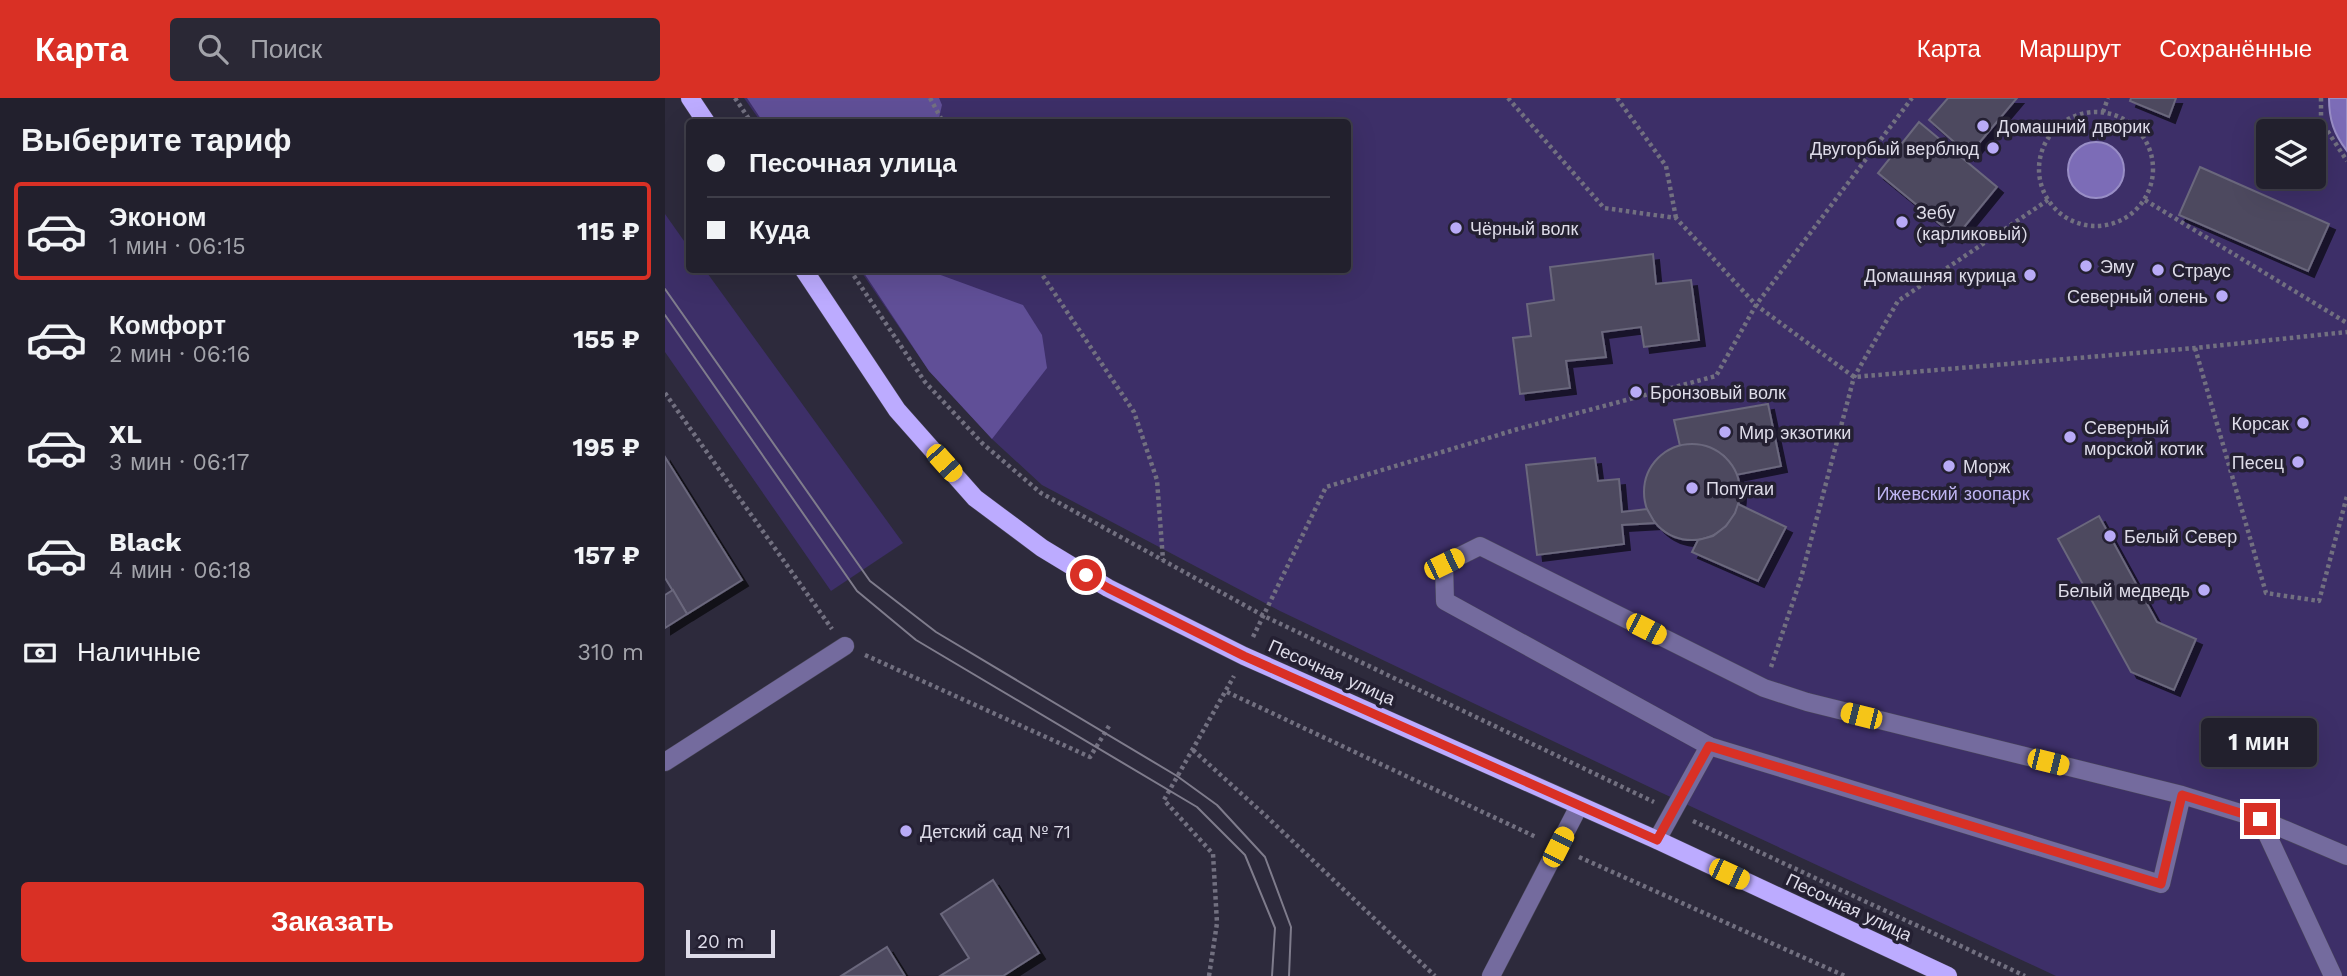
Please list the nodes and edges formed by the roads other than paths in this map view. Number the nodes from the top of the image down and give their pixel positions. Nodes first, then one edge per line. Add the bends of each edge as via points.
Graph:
1 (690, 98) edge
2 (704, 119) edge
3 (806, 273) edge
4 (845, 646) road end
5 (1709, 746) junction
6 (665, 762) edge
7 (2182, 795) junction
8 (1579, 806) junction
9 (2260, 819) junction
10 (1657, 840) junction
11 (2347, 856) edge
12 (1491, 976) edge
13 (1948, 976) edge
14 (2333, 976) edge

1 - 2 main road
3 - 8 main road, Песочная улица via 897,410 975,499 1042,548 1108,588 1244,656
4 - 6 street
5 - 7 street via 2161,884
5 - 7 street via 1445,601 1444,564 1480,546 1764,688
5 - 10 street
7 - 9 street
8 - 10 main road, Песочная улица
8 - 12 street
9 - 11 street
9 - 14 street
10 - 13 main road, Песочная улица

